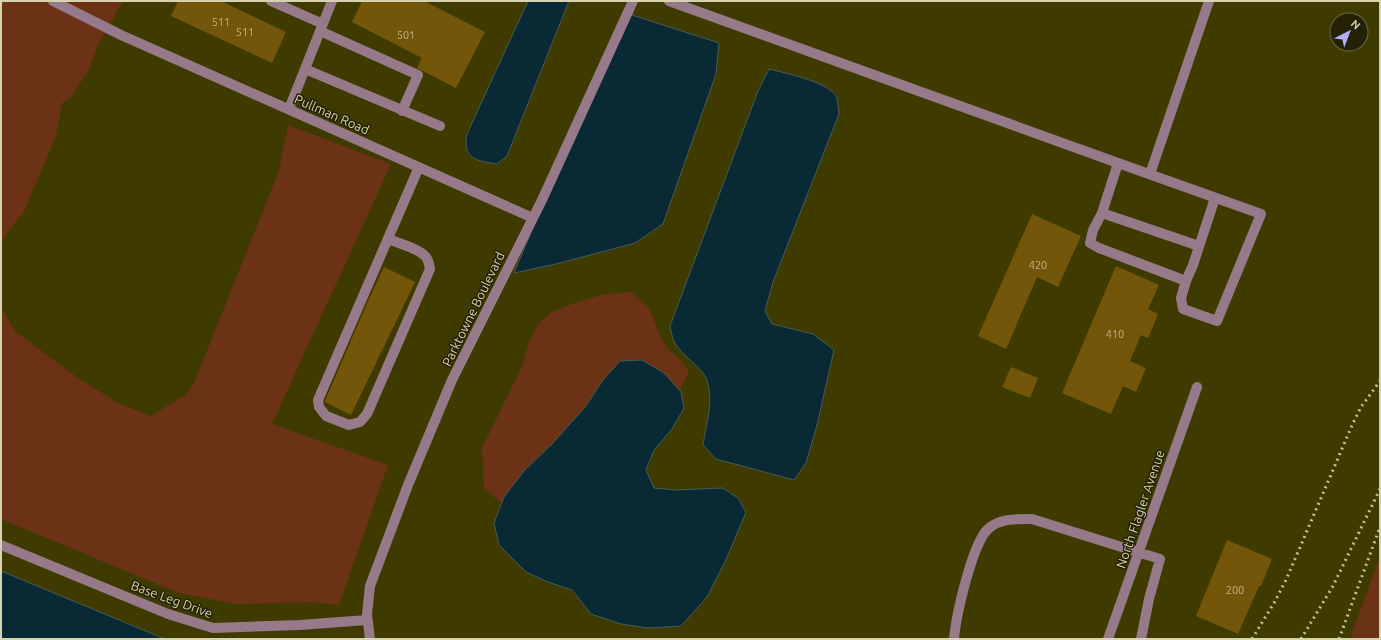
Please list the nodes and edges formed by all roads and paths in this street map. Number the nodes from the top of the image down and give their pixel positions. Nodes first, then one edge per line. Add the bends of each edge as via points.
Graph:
1 (52, 1) edge
2 (271, 1) edge
3 (332, 1) edge
4 (633, 1) edge
5 (669, 1) edge
6 (1209, 1) edge
7 (322, 28) junction
8 (305, 69) junction
9 (289, 109) junction
10 (402, 110) junction
11 (440, 126) dead end
12 (1118, 163) junction
13 (419, 167) junction
14 (1150, 174) junction
15 (1215, 198) junction
16 (1102, 213) junction
17 (533, 218) junction
18 (388, 239) junction
19 (1199, 246) junction
20 (1186, 281) junction
21 (1197, 387) dead end
22 (1, 544) edge
23 (1139, 552) junction
24 (368, 620) junction
25 (370, 639) edge
26 (954, 639) edge
27 (1108, 639) edge
28 (1141, 639) edge

1 - 9 street, Pullman Road via 121,35
2 - 7 street
3 - 7 street
4 - 17 street, Parktowne Boulevard
5 - 12 street
6 - 14 street
7 - 8 street
7 - 10 street via 418,75
8 - 9 street
8 - 10 street
9 - 13 street, Pullman Road
10 - 11 street
12 - 14 street
12 - 16 street
13 - 17 street, Pullman Road
13 - 18 street
14 - 15 street
15 - 19 street
15 - 20 street via 1261,214 1217,321 1183,309 1181,298
16 - 19 street
16 - 20 street via 1090,243
17 - 24 street, Parktowne Boulevard via 452,380 408,485 370,586
18 - 18 street via 318,400 319,407 326,416 349,425 360,422 367,414 430,269 425,255
19 - 20 street
21 - 23 street, North Flagler Avenue
22 - 24 street, Base Leg Drive via 168,614 214,628
23 - 26 street via 1032,519 1000,522 988,528 979,539 961,600
23 - 27 street, North Flagler Avenue
23 - 28 street via 1160,560
24 - 25 street, Parktowne Boulevard

